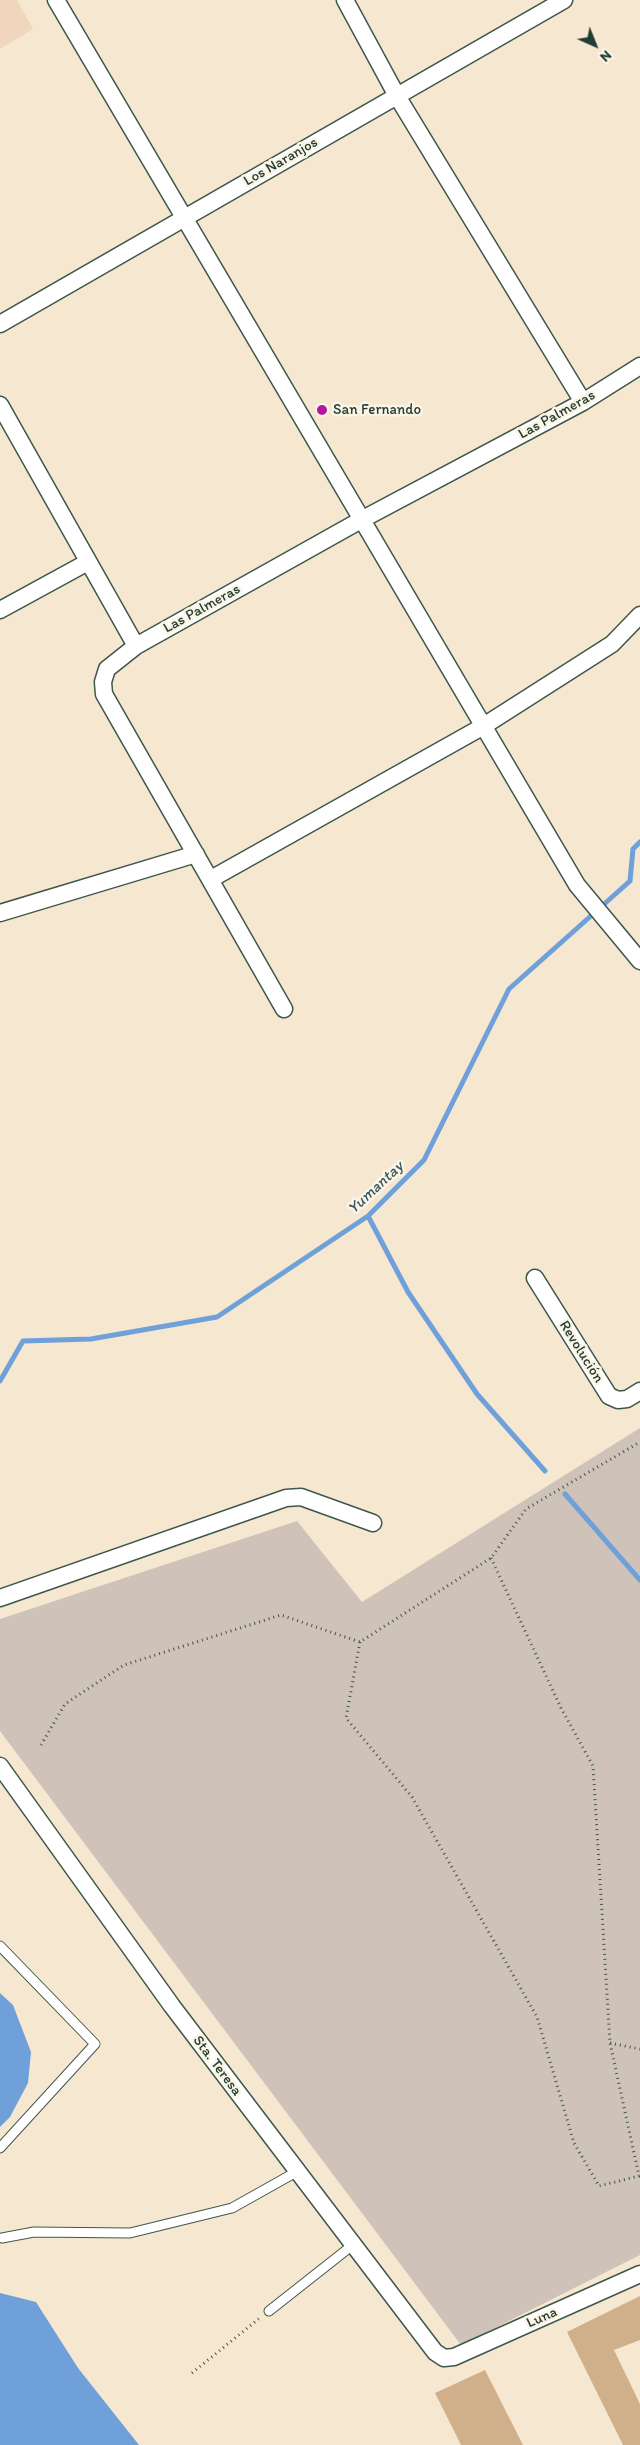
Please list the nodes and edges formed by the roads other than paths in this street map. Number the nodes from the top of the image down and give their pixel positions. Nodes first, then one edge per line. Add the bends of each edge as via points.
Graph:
1 (345, 0) edge
2 (564, 0) edge
3 (58, 1) edge
4 (397, 96) junction
5 (184, 217) junction
6 (0, 324) edge
7 (640, 366) edge
8 (583, 402) junction
9 (0, 405) edge
10 (361, 520) junction
11 (88, 562) junction
12 (0, 610) edge
13 (640, 615) edge
14 (136, 646) junction
15 (482, 727) junction
16 (196, 854) junction
17 (212, 879) junction
18 (0, 914) edge
19 (640, 961) edge
20 (284, 1009) dead end
21 (535, 1278) dead end
22 (640, 1391) edge
23 (373, 1523) dead end
24 (0, 1598) edge
25 (0, 1766) edge
26 (0, 1946) edge
27 (0, 2148) edge
28 (298, 2172) junction
29 (2, 2238) dead end
30 (354, 2244) junction
31 (640, 2274) edge
32 (269, 2311) road end
33 (444, 2358) joint

1 - 4 street
2 - 4 street, Los Naranjos
3 - 5 street
4 - 5 street, Los Naranjos
4 - 8 street
5 - 6 street, Los Naranjos
5 - 10 street
7 - 8 street, Las Palmeras
8 - 10 street, Las Palmeras
9 - 11 street
10 - 14 street, Las Palmeras
10 - 15 street
11 - 12 street
11 - 14 street
13 - 15 street via 612,644
14 - 16 street, Las Palmeras via 107,670 104,694
15 - 17 street
15 - 19 street via 576,885
16 - 17 street, Las Palmeras
16 - 18 street
17 - 20 street, Las Palmeras
21 - 22 street, Revolución via 608,1396 627,1399
23 - 24 street via 301,1497 286,1498
25 - 28 street, Sta. Teresa via 172,2006
26 - 27 lane via 95,2044
28 - 29 lane via 232,2208 130,2233 34,2232
28 - 30 street, Sta. Teresa
30 - 32 lane
30 - 33 street, Sta. Teresa via 435,2352
31 - 33 street, Luna via 454,2358

